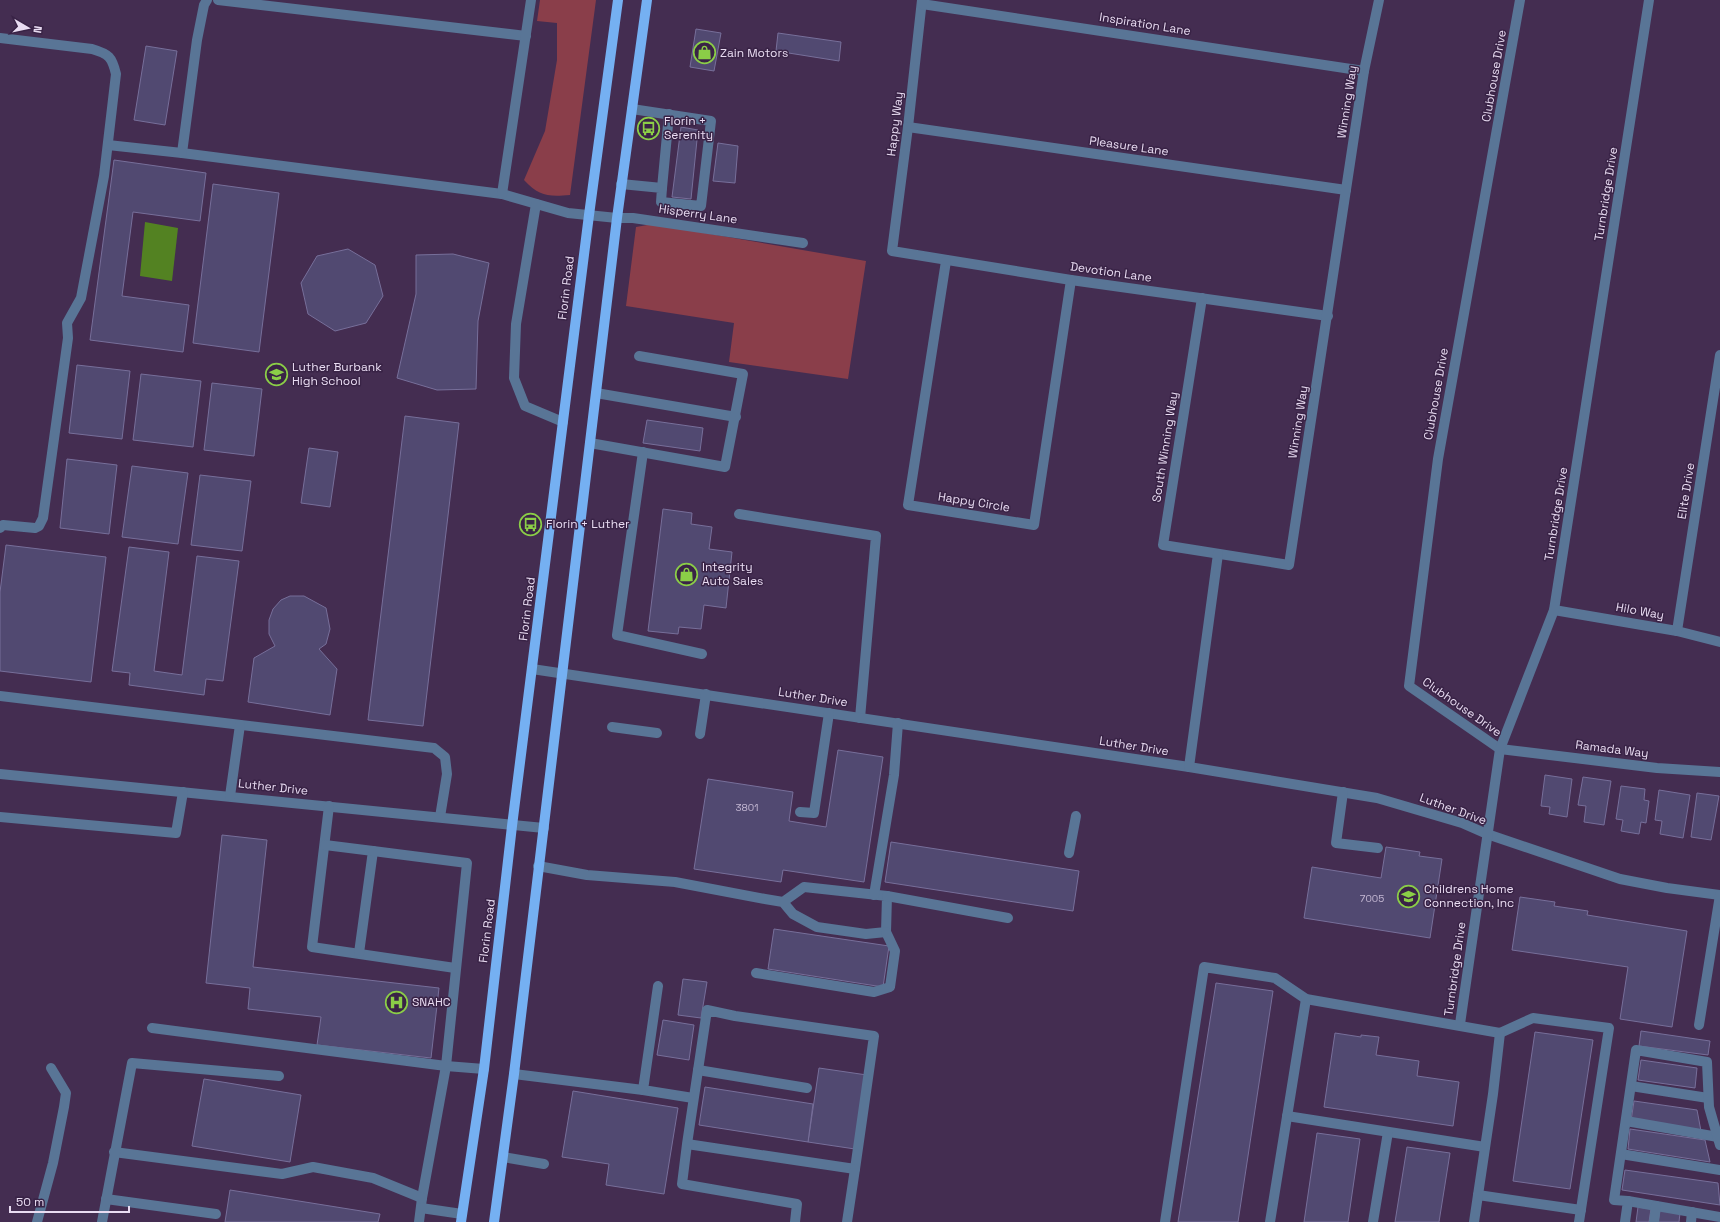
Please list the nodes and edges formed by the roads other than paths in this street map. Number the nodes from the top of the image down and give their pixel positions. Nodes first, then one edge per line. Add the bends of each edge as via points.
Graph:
1 (207, 0) edge
2 (218, 0) edge
3 (531, 0) edge
4 (618, 0) edge
5 (647, 0) edge
6 (1379, 0) edge
7 (1520, 0) edge
8 (1649, 0) edge
9 (922, 2) edge
10 (526, 36) junction
11 (0, 38) edge
12 (1364, 71) junction
13 (632, 109) junction
14 (669, 114) junction
15 (908, 127) junction
16 (108, 145) junction
17 (182, 153) junction
18 (621, 184) junction
19 (662, 188) junction
20 (1346, 190) junction
21 (502, 194) junction
22 (536, 204) junction
23 (588, 215) junction
24 (617, 218) junction
25 (804, 242) dead end
26 (892, 251) joint
27 (946, 261) junction
28 (1072, 280) junction
29 (1202, 298) junction
30 (1328, 316) junction
31 (1720, 355) edge
32 (639, 356) dead end
33 (596, 393) junction
34 (736, 417) junction
35 (563, 422) junction
36 (590, 443) junction
37 (643, 452) junction
38 (739, 514) dead end
39 (0, 528) edge
40 (1218, 554) junction
41 (1554, 610) junction
42 (1677, 631) junction
43 (1720, 642) edge
44 (702, 654) dead end
45 (532, 669) junction
46 (562, 673) junction
47 (706, 694) junction
48 (0, 696) edge
49 (829, 713) junction
50 (860, 718) junction
51 (898, 723) junction
52 (240, 725) junction
53 (612, 727) dead end
54 (657, 733) dead end
55 (700, 734) dead end
56 (1500, 749) junction
57 (1188, 767) junction
58 (1720, 772) edge
59 (0, 774) edge
60 (183, 792) junction
61 (1343, 792) junction
62 (230, 796) junction
63 (329, 806) junction
64 (800, 812) dead end
65 (1076, 816) dead end
66 (0, 817) edge
67 (440, 817) junction
68 (512, 826) junction
69 (544, 828) junction
70 (1487, 834) junction
71 (325, 846) junction
72 (1378, 848) dead end
73 (373, 851) junction
74 (1069, 853) dead end
75 (538, 866) junction
76 (874, 895) junction
77 (1720, 895) edge
78 (887, 896) junction
79 (783, 902) junction
80 (1008, 918) dead end
81 (886, 932) junction
82 (359, 953) junction
83 (455, 968) junction
84 (756, 973) dead end
85 (658, 986) dead end
86 (1306, 998) junction
87 (1460, 1024) junction
88 (1699, 1024) dead end
89 (152, 1028) dead end
90 (1500, 1033) junction
91 (446, 1066) junction
92 (51, 1068) dead end
93 (484, 1069) junction
94 (698, 1070) junction
95 (514, 1074) junction
96 (280, 1076) dead end
97 (1631, 1086) junction
98 (807, 1088) dead end
99 (643, 1090) junction
100 (693, 1098) junction
101 (1708, 1098) junction
102 (1287, 1116) junction
103 (1626, 1121) junction
104 (1388, 1132) junction
105 (1719, 1141) edge
106 (687, 1144) junction
107 (1486, 1147) junction
108 (114, 1152) junction
109 (1621, 1154) junction
110 (503, 1157) junction
111 (544, 1164) dead end
112 (855, 1170) junction
113 (1720, 1170) edge
114 (1478, 1195) junction
115 (106, 1199) junction
116 (1628, 1201) junction
117 (421, 1203) junction
118 (1656, 1206) junction
119 (1581, 1210) junction
120 (216, 1214) dead end
121 (1691, 1217) edge
122 (461, 1218) edge
123 (1717, 1218) edge
124 (37, 1222) edge
125 (102, 1222) edge
126 (419, 1222) edge
127 (494, 1222) edge
128 (795, 1222) edge
129 (847, 1222) edge
130 (1165, 1222) edge
131 (1270, 1222) edge
132 (1373, 1222) edge
133 (1474, 1222) edge
134 (1579, 1222) edge
135 (1625, 1222) edge
136 (1654, 1222) edge

1 - 17 street via 197,40
2 - 10 street
3 - 10 street
4 - 23 main road, Florin Road
5 - 13 main road
6 - 12 street, Winning Way
7 - 56 street, Clubhouse Drive via 1438,459 1409,686
8 - 41 street, Turnbridge Drive
9 - 12 street, Inspiration Lane
9 - 15 street, Happy Way
10 - 21 street
11 - 16 street via 106,53 113,62 116,74
12 - 20 street, Winning Way
13 - 14 street
13 - 18 main road
14 - 19 street
14 - 19 street via 711,121 701,206 661,202
15 - 20 street, Pleasure Lane
15 - 26 street, Happy Way
16 - 17 street, Hisperry Lane
16 - 39 street via 81,298 67,324 68,338 43,518 35,528 3,525
17 - 21 street, Hisperry Lane
18 - 19 street
18 - 24 main road
20 - 30 street, Winning Way
21 - 22 street, Hisperry Lane
22 - 23 street, Hisperry Lane via 568,213
22 - 35 street via 516,324 514,378 525,406
23 - 24 street, Hisperry Lane
23 - 35 main road, Florin Road
24 - 25 street, Hisperry Lane via 633,218
24 - 33 main road
26 - 27 street, Devotion Lane
27 - 28 street, Devotion Lane
27 - 28 street, Happy Circle via 908,504 1034,525
28 - 29 street, Devotion Lane
29 - 30 street, Devotion Lane
29 - 40 street, South Winning Way via 1163,544
30 - 40 street, Winning Way via 1289,565
31 - 42 street, Elite Drive
32 - 34 street via 743,374
33 - 34 street
33 - 36 main road
34 - 37 street via 725,468
35 - 45 main road, Florin Road
36 - 37 street
36 - 46 main road
37 - 44 street via 617,635
38 - 50 street via 876,536
40 - 57 street
41 - 42 street, Hilo Way
41 - 56 street, Turnbridge Drive
42 - 43 street, Hilo Way
45 - 46 street, Luther Drive
45 - 68 main road, Florin Road
46 - 47 street, Luther Drive
46 - 69 main road
47 - 49 street, Luther Drive
47 - 55 street
48 - 52 street
49 - 50 street, Luther Drive
49 - 64 street via 814,813
50 - 51 street, Luther Drive
51 - 57 street, Luther Drive
51 - 76 street via 894,774
52 - 62 street
52 - 67 street via 434,748 445,757 447,774
53 - 54 street
56 - 58 street, Ramada Way via 1657,768
56 - 70 street, Turnbridge Drive
57 - 61 street, Luther Drive
59 - 60 street, Luther Drive
60 - 62 street, Luther Drive
60 - 66 street via 176,833
61 - 70 street, Luther Drive via 1415,808
61 - 72 street via 1336,843
62 - 63 street, Luther Drive
63 - 67 street, Luther Drive
63 - 71 street
65 - 74 street
67 - 68 street, Luther Drive
68 - 69 street, Luther Drive
68 - 93 main road, Florin Road
69 - 75 main road
70 - 77 street, Luther Drive via 1620,879
70 - 87 street, Turnbridge Drive
71 - 73 street
71 - 82 street via 312,947
73 - 82 street
73 - 83 street via 467,863
75 - 79 street via 587,875 675,882
75 - 95 main road
76 - 78 street
76 - 79 street via 804,887
77 - 88 street
78 - 80 street
78 - 81 street
79 - 81 street via 793,914 817,928 866,934
81 - 84 street via 895,951 890,987 874,992
82 - 83 street
83 - 91 street
85 - 99 street
86 - 87 street
86 - 102 street
86 - 130 street via 1275,978 1204,967
87 - 90 street
89 - 91 street
90 - 107 street
90 - 119 street via 1533,1018 1609,1028
91 - 93 street
91 - 117 street
92 - 124 street via 66,1093 53,1163
93 - 122 main road, Florin Road
94 - 98 street
94 - 100 street
94 - 112 street via 707,1010 874,1036
95 - 99 street
95 - 110 main road
96 - 108 street via 132,1063
97 - 101 street
97 - 101 street via 1636,1050 1707,1062
97 - 103 street
99 - 100 street
100 - 106 street
101 - 105 street
102 - 104 street
102 - 131 street
103 - 105 street
103 - 109 street
104 - 107 street
104 - 132 street
106 - 112 street
106 - 128 street via 682,1184 797,1204
107 - 114 street
108 - 115 street
108 - 117 street via 282,1174 313,1167 373,1178
109 - 113 street
109 - 116 street via 1614,1200
110 - 111 street
110 - 127 main road
112 - 129 street
114 - 119 street
114 - 133 street
115 - 120 street
115 - 125 street
116 - 118 street
116 - 135 street
117 - 122 street
117 - 126 street
118 - 121 street
118 - 136 street
119 - 134 street
121 - 123 street

